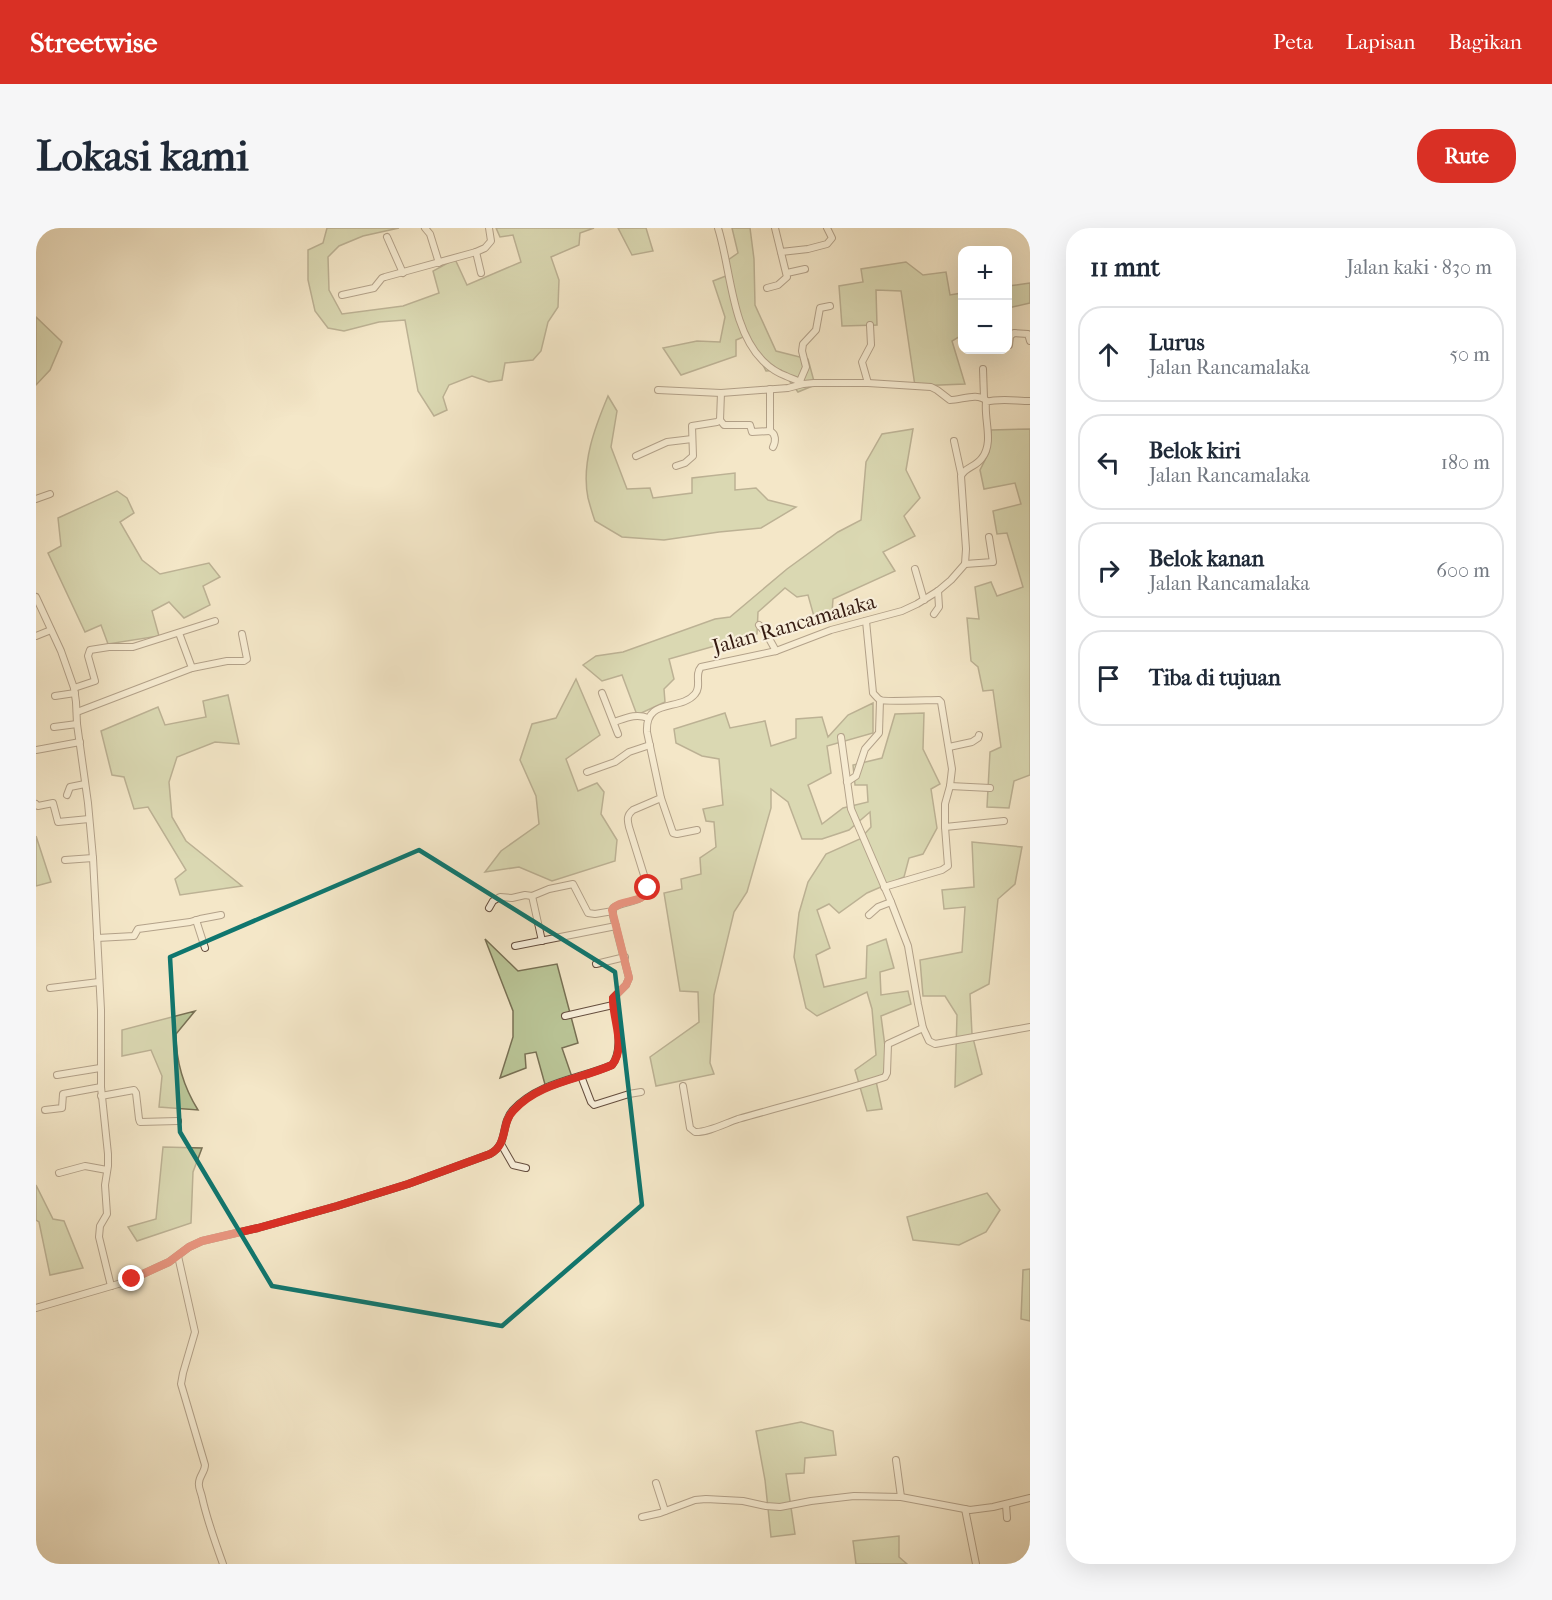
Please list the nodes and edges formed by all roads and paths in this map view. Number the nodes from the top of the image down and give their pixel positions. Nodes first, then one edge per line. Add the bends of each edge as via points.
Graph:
1 (425, 228) edge
2 (489, 228) edge
3 (718, 228) edge
4 (775, 228) edge
5 (827, 228) edge
6 (387, 237) dead end
7 (476, 252) junction
8 (781, 252) junction
9 (439, 262) junction
10 (805, 269) dead end
11 (404, 273) junction
12 (481, 273) dead end
13 (787, 273) junction
14 (767, 288) dead end
15 (342, 295) dead end
16 (830, 306) dead end
17 (870, 325) dead end
18 (1012, 334) edge
19 (1030, 341) edge
20 (983, 369) dead end
21 (802, 383) junction
22 (868, 383) junction
23 (770, 389) junction
24 (658, 390) dead end
25 (721, 393) junction
26 (986, 400) junction
27 (1030, 401) edge
28 (720, 420) junction
29 (770, 431) junction
30 (692, 439) junction
31 (954, 441) dead end
32 (773, 447) dead end
33 (636, 456) dead end
34 (676, 466) dead end
35 (961, 473) junction
36 (50, 494) dead end
37 (36, 499) edge
38 (989, 537) dead end
39 (965, 564) junction
40 (915, 568) dead end
41 (938, 591) junction
42 (36, 597) edge
43 (924, 600) junction
44 (934, 614) dead end
45 (215, 621) dead end
46 (866, 621) junction
47 (759, 625) dead end
48 (51, 630) junction
49 (178, 633) junction
50 (242, 634) dead end
51 (36, 636) edge
52 (776, 651) junction
53 (192, 668) junction
54 (74, 690) junction
55 (602, 693) dead end
56 (55, 696) dead end
57 (880, 700) junction
58 (77, 712) junction
59 (648, 718) junction
60 (614, 722) junction
61 (77, 724) junction
62 (54, 727) dead end
63 (618, 734) dead end
64 (979, 735) dead end
65 (841, 737) dead end
66 (80, 742) junction
67 (650, 745) junction
68 (948, 747) junction
69 (36, 750) edge
70 (587, 772) dead end
71 (847, 782) junction
72 (85, 784) junction
73 (950, 786) junction
74 (990, 788) dead end
75 (67, 795) dead end
76 (661, 798) junction
77 (36, 804) edge
78 (89, 819) junction
79 (1004, 821) dead end
80 (945, 827) junction
81 (697, 830) dead end
82 (93, 858) junction
83 (65, 860) dead end
84 (884, 887) junction
85 (532, 896) junction
86 (891, 902) junction
87 (489, 908) dead end
88 (613, 911) junction
89 (221, 915) dead end
90 (869, 915) dead end
91 (196, 920) junction
92 (616, 926) junction
93 (97, 938) junction
94 (542, 941) junction
95 (515, 946) dead end
96 (205, 948) dead end
97 (624, 957) junction
98 (597, 964) dead end
99 (99, 982) junction
100 (50, 988) dead end
101 (613, 1005) junction
102 (565, 1016) dead end
103 (1030, 1027) edge
104 (923, 1028) junction
105 (100, 1068) junction
106 (57, 1075) dead end
107 (581, 1076) junction
108 (682, 1086) dead end
109 (100, 1087) junction
110 (641, 1092) dead end
111 (101, 1096) junction
112 (45, 1110) dead end
113 (178, 1121) dead end
114 (501, 1144) junction
115 (526, 1168) dead end
116 (108, 1170) junction
117 (59, 1173) dead end
118 (178, 1256) junction
119 (111, 1286) junction
120 (36, 1308) edge
121 (896, 1460) dead end
122 (656, 1483) dead end
123 (901, 1497) junction
124 (1030, 1498) edge
125 (1006, 1505) junction
126 (965, 1509) junction
127 (665, 1511) junction
128 (642, 1518) dead end
129 (1007, 1518) dead end
130 (223, 1564) edge
131 (976, 1564) edge

1 - 9 street
2 - 7 street via 491,241
3 - 21 street via 736,309 747,337 762,360
4 - 8 street
5 - 8 street via 832,238 827,244
6 - 11 street
7 - 9 street
7 - 12 street
8 - 13 street
9 - 11 street
10 - 13 street
11 - 15 street via 382,278 374,288
13 - 14 street via 782,283
16 - 21 street via 820,308 816,330 803,344 806,367
17 - 22 street via 871,345 862,362
18 - 19 street via 1028,334
20 - 26 street
21 - 22 street
21 - 23 street
22 - 26 street via 931,387 950,400
23 - 25 street
23 - 29 street
24 - 25 street
25 - 28 street
26 - 27 street
26 - 35 street via 985,452 979,462
28 - 29 street via 724,425 750,425 752,432
28 - 30 street via 692,426
29 - 32 street via 775,439
30 - 33 street via 667,442
30 - 34 street via 692,458
31 - 35 street
35 - 39 street
36 - 37 street
38 - 39 street via 993,562
39 - 41 street, Jalan Rancamalaka
40 - 43 street
41 - 43 street, Jalan Rancamalaka
41 - 44 street via 939,607
42 - 48 street
43 - 46 street, Jalan Rancamalaka
45 - 49 street
46 - 52 street, Jalan Rancamalaka
46 - 57 street via 873,693
47 - 52 street
48 - 51 street
48 - 54 street
49 - 53 street
49 - 54 street via 133,647 90,650 95,681
50 - 53 street via 246,660
52 - 59 street, Jalan Rancamalaka via 701,667 694,694 658,709
53 - 58 street
54 - 56 street
54 - 58 street
55 - 60 street
57 - 68 street via 939,700 943,704
57 - 71 street via 879,733 865,748 856,776
58 - 61 street
59 - 60 street via 642,715
59 - 67 street
60 - 63 street
61 - 62 street
61 - 66 street
64 - 68 street via 975,741
65 - 71 street
66 - 69 street
66 - 72 street
67 - 70 street
67 - 76 street
68 - 73 street
71 - 84 street via 851,808
72 - 75 street via 70,787
72 - 78 street
73 - 74 street
73 - 80 street
76 - 81 street via 673,833
76 - 88 street via 633,810 627,817 647,892 641,898 615,906
77 - 78 street via 52,803 58,822
78 - 82 street
79 - 80 street
80 - 84 street via 948,866
82 - 83 street
82 - 93 street
84 - 86 street
85 - 87 street via 500,897
85 - 88 street via 573,884 588,913
85 - 94 street
86 - 90 street
86 - 104 street via 908,946
88 - 92 street
89 - 91 street
91 - 93 street via 138,929 134,936
91 - 96 street
92 - 94 street
92 - 97 street
93 - 99 street
94 - 95 street
97 - 98 street
97 - 101 street via 629,981 613,998
99 - 100 street
99 - 105 street
101 - 102 street
101 - 107 street via 618,1035 616,1060
103 - 104 street via 935,1044
104 - 108 street via 888,1044 885,1077 702,1132 690,1128
105 - 106 street
105 - 109 street
107 - 110 street via 594,1105
107 - 114 street via 540,1090 520,1103 509,1116
109 - 111 street
109 - 112 street via 63,1094 63,1108
111 - 113 street via 134,1090 140,1122
111 - 116 street
114 - 115 street via 513,1165
114 - 118 street via 490,1154 408,1184 202,1241
116 - 117 street via 85,1166
116 - 119 street via 107,1214 99,1237
118 - 119 street
118 - 130 street via 195,1332 182,1384 205,1465 199,1485
119 - 120 street
121 - 123 street
122 - 127 street
123 - 126 street
123 - 127 street via 854,1496 780,1507 706,1499
124 - 125 street
125 - 126 street
125 - 129 street
126 - 131 street
127 - 128 street

